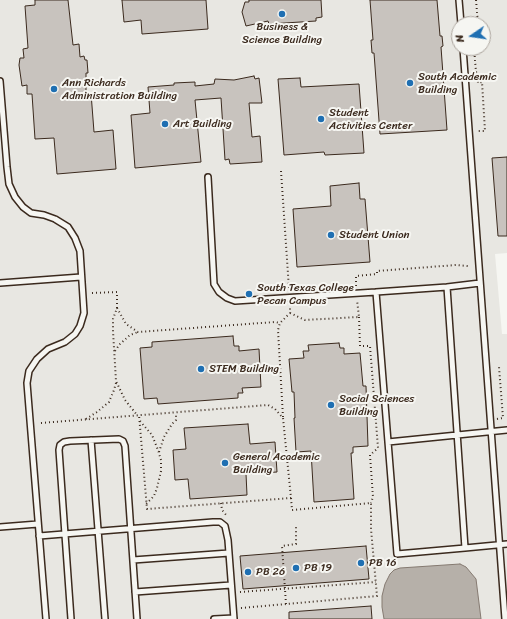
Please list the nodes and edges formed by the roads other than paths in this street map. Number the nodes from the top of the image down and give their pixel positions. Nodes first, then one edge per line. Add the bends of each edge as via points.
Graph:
1 (459, 0) edge
2 (460, 16) edge
3 (464, 56) edge
4 (0, 81) edge
5 (208, 177) dead end
6 (81, 276) junction
7 (0, 283) edge
8 (480, 283) junction
9 (447, 287) junction
10 (376, 292) junction
11 (507, 430) edge
12 (491, 432) junction
13 (457, 435) junction
14 (91, 440) junction
15 (388, 442) junction
16 (38, 524) junction
17 (0, 527) edge
18 (130, 529) junction
19 (98, 532) junction
20 (64, 534) junction
21 (39, 536) junction
22 (507, 544) edge
23 (500, 545) junction
24 (465, 548) junction
25 (229, 553) junction
26 (133, 560) junction
27 (231, 585) junction
28 (135, 592) junction
29 (234, 618) edge
30 (46, 619) edge
31 (71, 619) edge
32 (105, 619) edge
33 (137, 619) edge
34 (214, 619) edge
35 (505, 619) edge

1 - 2 lane
3 - 8 lane
4 - 6 lane via 9,184 15,197 31,213 55,219 68,227 80,251
5 - 10 lane via 214,284 227,298 235,301
6 - 7 lane
6 - 16 lane via 84,313 80,326 65,342 42,354 29,371 27,383
8 - 9 lane
8 - 12 lane
9 - 10 lane
9 - 13 lane
10 - 15 lane
11 - 12 lane
12 - 13 lane
12 - 23 lane
13 - 15 lane
13 - 24 lane
14 - 18 lane via 123,440
14 - 19 lane
14 - 20 lane via 64,442 60,445
15 - 24 lane via 397,554
16 - 17 lane
16 - 21 lane
18 - 19 lane
18 - 25 lane via 220,522 225,526
18 - 26 lane
19 - 20 lane
19 - 32 lane
20 - 21 lane
20 - 31 lane
21 - 30 lane
22 - 23 lane
23 - 24 lane
23 - 35 lane
25 - 26 lane
25 - 27 lane
26 - 28 lane
27 - 28 lane
27 - 29 lane
28 - 33 lane
29 - 34 lane

